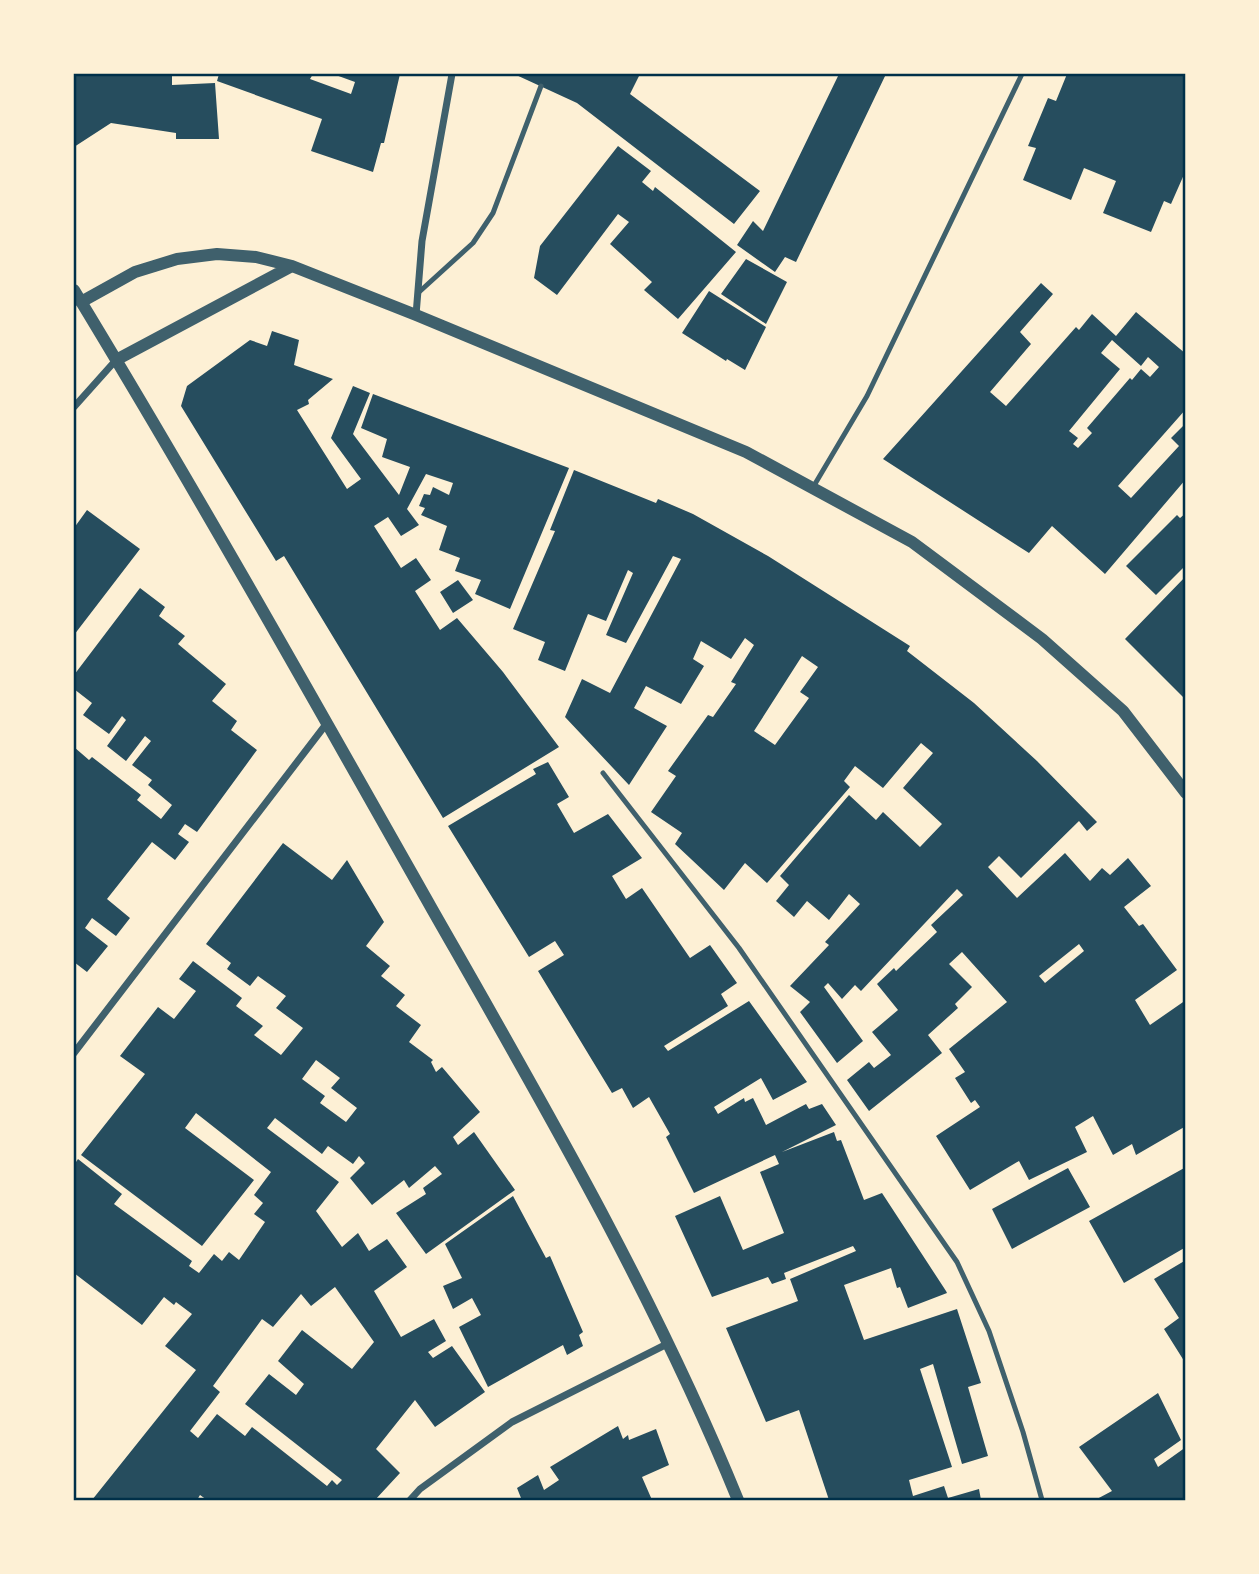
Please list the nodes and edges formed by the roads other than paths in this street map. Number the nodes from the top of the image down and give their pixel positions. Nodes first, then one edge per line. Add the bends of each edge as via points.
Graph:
1 (452, 74) edge
2 (1022, 74) edge
3 (541, 86) dead end
4 (292, 266) junction
5 (418, 293) junction
6 (77, 296) edge
7 (416, 315) junction
8 (116, 360) junction
9 (74, 407) edge
10 (812, 489) junction
11 (327, 723) junction
12 (603, 773) dead end
13 (1185, 793) edge
14 (74, 1053) edge
15 (669, 1343) junction
16 (410, 1500) edge
17 (738, 1500) edge
18 (1042, 1500) edge

1 - 5 street via 422,241
2 - 10 lane via 867,396
3 - 5 lane via 493,213 473,243
4 - 6 street via 217,254 135,272
4 - 7 street
4 - 8 street
5 - 7 street
6 - 8 street
7 - 10 street via 747,452
8 - 9 street
8 - 11 street
10 - 13 street via 912,542 1042,639 1123,711
11 - 14 street
11 - 15 street via 551,1119
12 - 18 lane via 739,948 957,1262 989,1331
15 - 16 street via 512,1422
15 - 17 street

